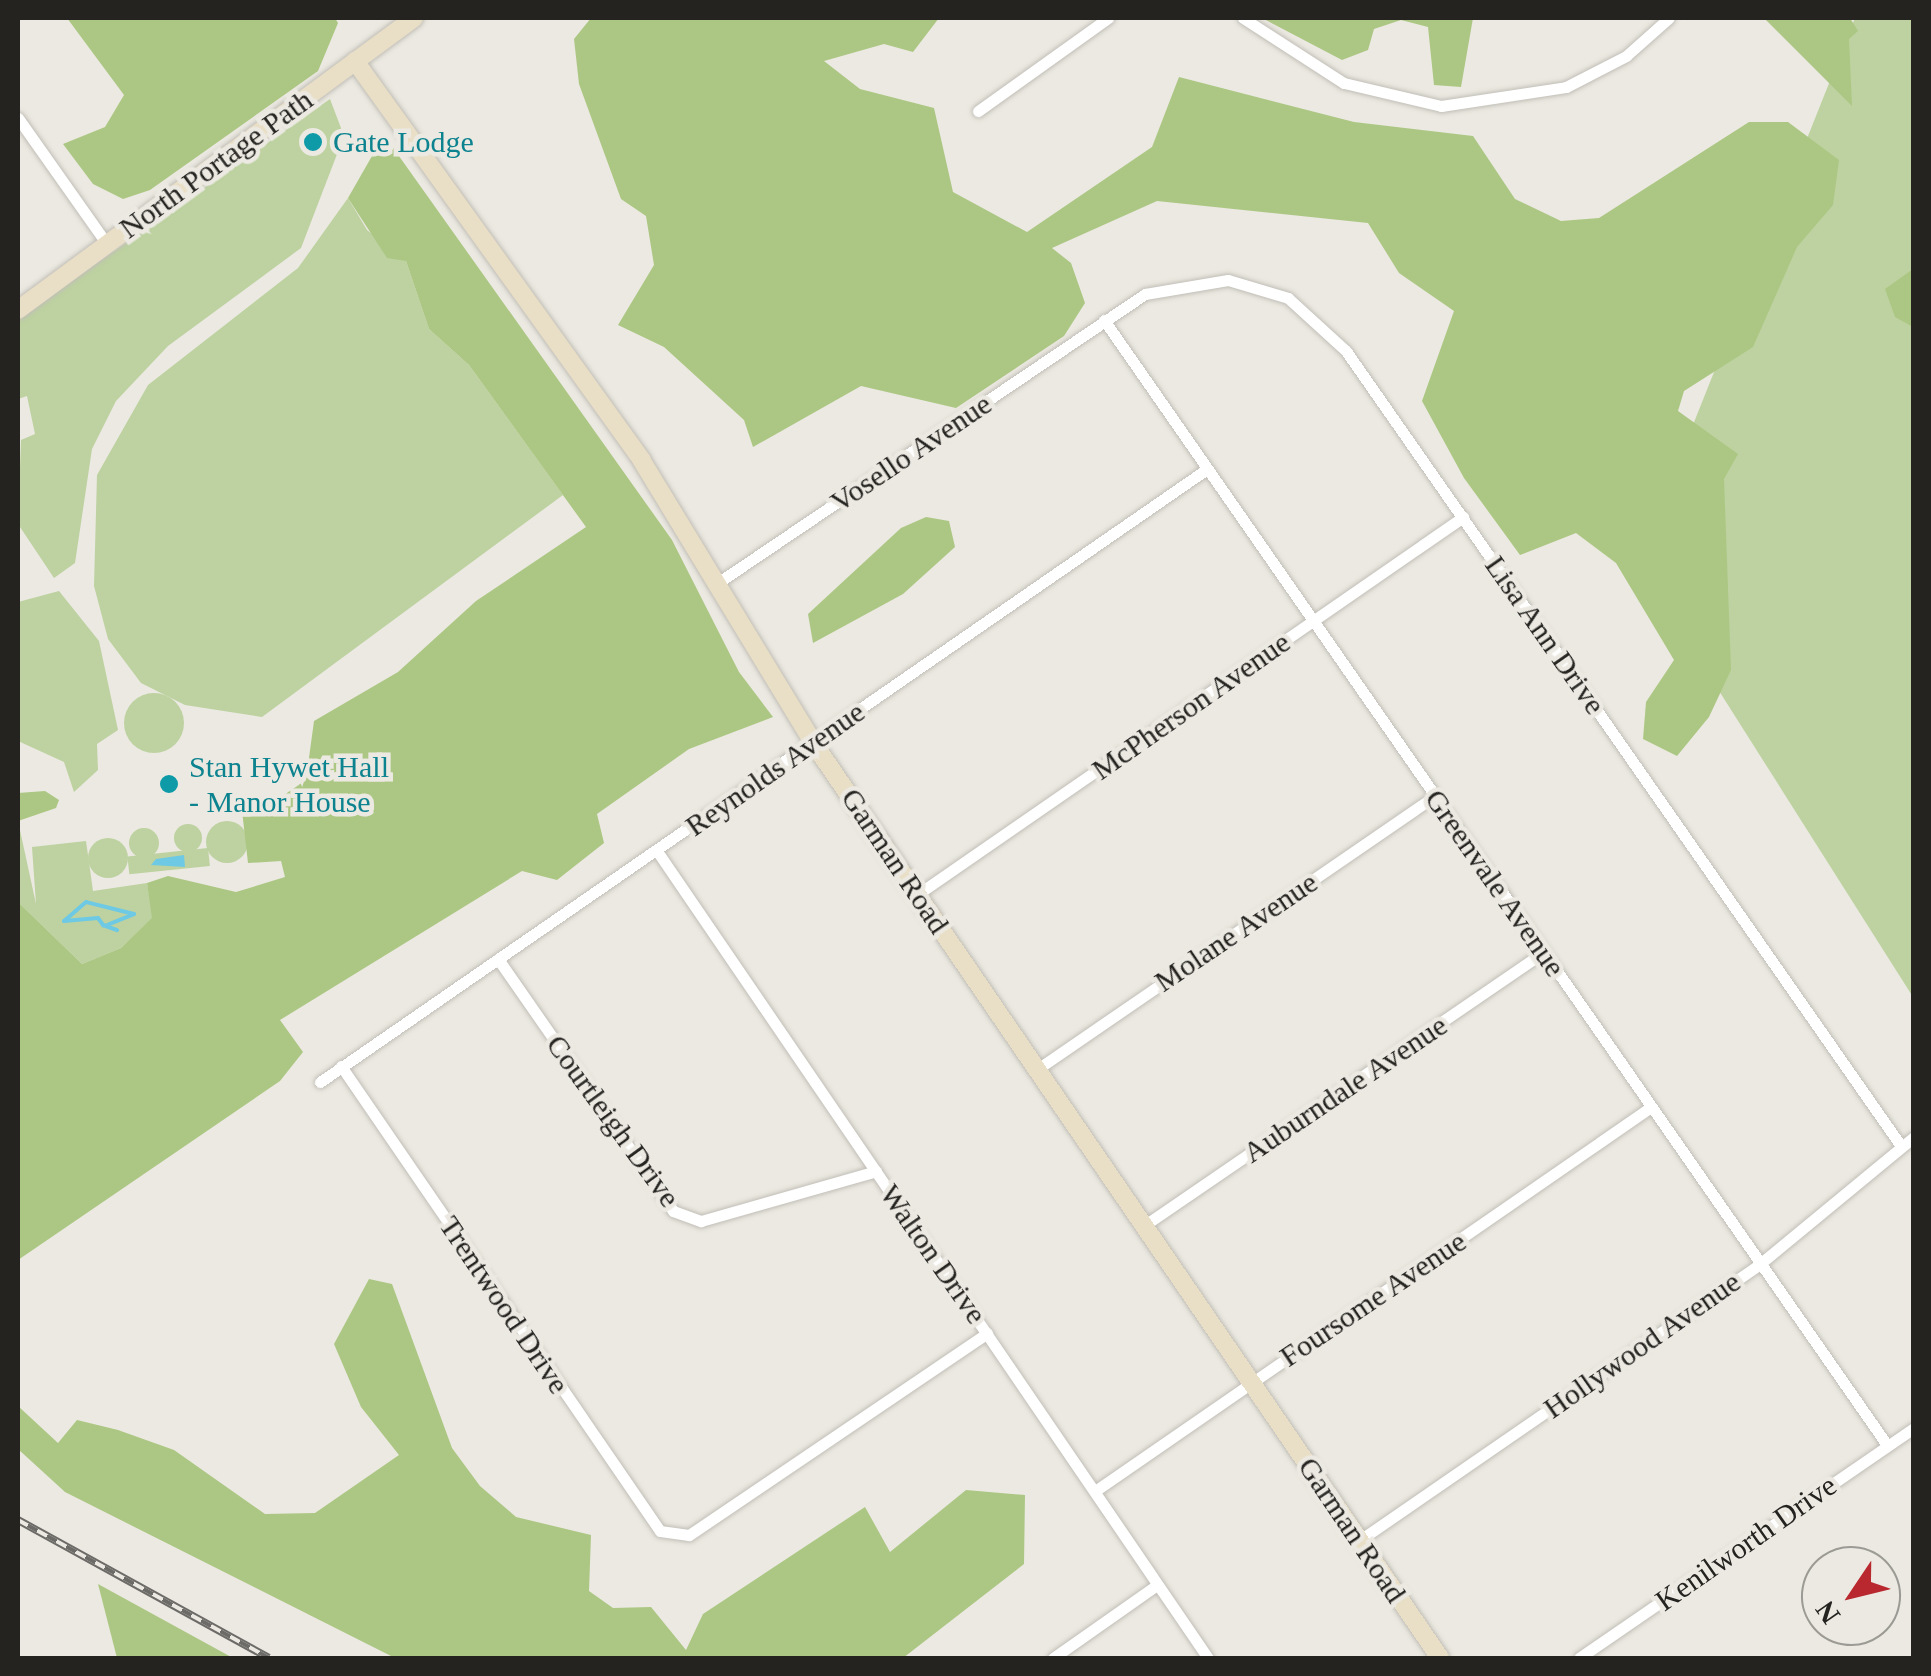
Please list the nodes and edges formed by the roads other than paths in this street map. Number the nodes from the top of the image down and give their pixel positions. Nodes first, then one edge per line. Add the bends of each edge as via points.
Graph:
1 (414, 18) edge
2 (1108, 18) edge
3 (1242, 18) edge
4 (1669, 18) edge
5 (355, 62) junction
6 (978, 111) dead end
7 (18, 118) edge
8 (106, 244) junction
9 (18, 310) edge
10 (1104, 320) junction
11 (1207, 469) junction
12 (1463, 518) junction
13 (716, 584) junction
14 (1314, 621) junction
15 (814, 744) junction
16 (1434, 797) junction
17 (656, 851) junction
18 (918, 894) junction
19 (1543, 952) junction
20 (498, 959) junction
21 (341, 1066) junction
22 (1038, 1068) junction
23 (320, 1082) dead end
24 (1651, 1106) junction
25 (1914, 1138) edge
26 (1901, 1146) junction
27 (876, 1171) junction
28 (1145, 1225) junction
29 (1761, 1263) junction
30 (987, 1333) junction
31 (1252, 1383) junction
32 (1914, 1428) edge
33 (1887, 1445) junction
34 (1094, 1491) junction
35 (1360, 1540) junction
36 (1157, 1585) junction
37 (1053, 1658) edge
38 (1208, 1658) edge
39 (1440, 1658) edge
40 (1579, 1658) edge

1 - 5 street, North Portage Path
2 - 6 street
3 - 4 street via 1344,83 1470,106 1566,87 1626,56
5 - 8 street, North Portage Path
5 - 13 street, Garman Road via 642,462
7 - 8 street
8 - 9 street, North Portage Path
10 - 11 street, Greenvale Avenue
10 - 12 street, Lisa Ann Drive via 1145,294 1202,280 1288,298 1333,333
10 - 13 street, Vosello Avenue
11 - 14 street, Greenvale Avenue
11 - 15 street, Reynolds Avenue
12 - 14 street, McPherson Avenue
12 - 26 street, Lisa Ann Drive
13 - 15 street, Garman Road
14 - 16 street, Greenvale Avenue
14 - 18 street, McPherson Avenue
15 - 17 street, Reynolds Avenue
15 - 18 street, Garman Road
16 - 19 street, Greenvale Avenue
16 - 22 street, Molane Avenue
17 - 20 street, Reynolds Avenue
17 - 27 street, Walton Drive
18 - 22 street, Garman Road
19 - 24 street, Greenvale Avenue
19 - 28 street, Auburndale Avenue
20 - 21 street, Reynolds Avenue
20 - 27 street, Courtleigh Drive via 673,1210 701,1220
21 - 23 street, Reynolds Avenue
21 - 30 street, Trentwood Drive via 651,1520 674,1536 689,1535
22 - 28 street, Garman Road
24 - 29 street, Greenvale Avenue
24 - 31 street, Foursome Avenue
25 - 26 street, Hollywood Avenue
26 - 29 street, Hollywood Avenue
27 - 30 street, Walton Drive
28 - 31 street, Garman Road
29 - 33 street, Greenvale Avenue
29 - 35 street, Hollywood Avenue
30 - 34 street, Walton Drive
31 - 34 street, Foursome Avenue
31 - 35 street, Garman Road
32 - 33 street, Kenilworth Drive
33 - 40 street, Kenilworth Drive
34 - 36 street, Walton Drive
35 - 39 street, Garman Road
36 - 37 street
36 - 38 street, Walton Drive

